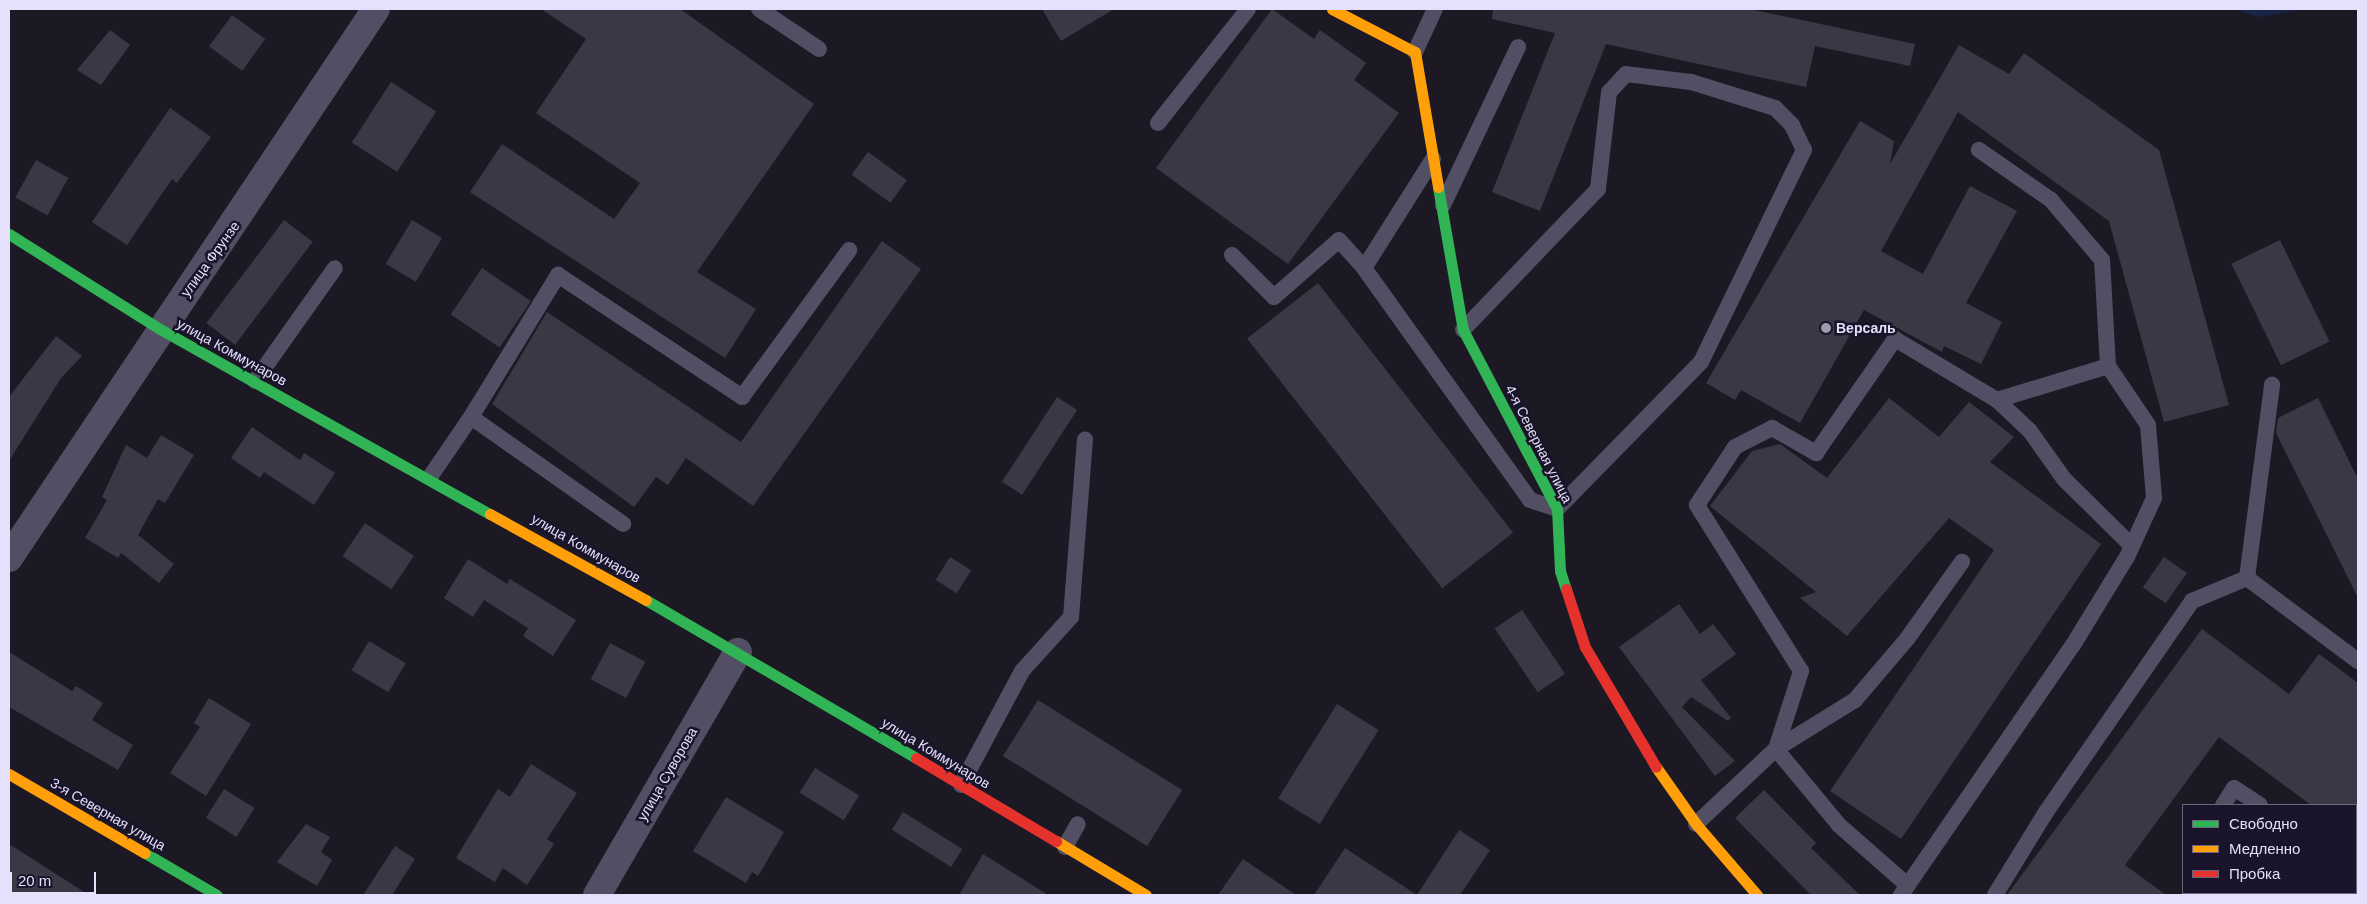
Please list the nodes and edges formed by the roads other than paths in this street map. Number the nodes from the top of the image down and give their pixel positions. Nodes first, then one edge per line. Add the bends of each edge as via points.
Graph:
1 (376, 9) edge
2 (759, 9) edge
3 (1248, 9) edge
4 (1332, 9) edge
5 (1435, 9) edge
6 (1518, 47) dead end
7 (819, 49) dead end
8 (1415, 52) junction
9 (1158, 123) dead end
10 (1979, 150) dead end
11 (1434, 159) junction
12 (1442, 207) junction
13 (9, 234) edge
14 (849, 250) dead end
15 (1232, 255) dead end
16 (335, 268) dead end
17 (1364, 268) junction
18 (160, 329) junction
19 (1464, 330) junction
20 (2108, 366) junction
21 (255, 382) junction
22 (2272, 385) dead end
23 (1997, 400) junction
24 (471, 417) junction
25 (1085, 440) dead end
26 (430, 478) junction
27 (1557, 509) junction
28 (623, 524) dead end
29 (2132, 546) junction
30 (9, 558) edge
31 (1962, 562) dead end
32 (2247, 578) junction
33 (738, 652) junction
34 (2358, 661) edge
35 (1776, 749) junction
36 (9, 774) edge
37 (961, 785) junction
38 (2224, 804) edge
39 (2258, 804) edge
40 (1078, 824) dead end
41 (1696, 824) junction
42 (1065, 847) junction
43 (1903, 889) edge
44 (217, 895) edge
45 (597, 895) edge
46 (1146, 895) edge
47 (1758, 895) edge
48 (1995, 895) edge

1 - 18 street, улица Фрунзе via 307,107 245,209
2 - 7 lane
3 - 9 lane
4 - 8 street
5 - 8 lane
6 - 12 lane
8 - 11 street, 4-я Северная улица
10 - 20 lane via 2051,200 2102,260
11 - 12 street, 4-я Северная улица
11 - 17 lane
12 - 19 street, 4-я Северная улица
13 - 18 street, улица Коммунаров
14 - 24 lane via 742,397 558,275
15 - 17 lane via 1274,297 1339,240
16 - 21 lane
17 - 27 lane via 1530,500
18 - 21 street, улица Коммунаров
18 - 30 street, улица Фрунзе
19 - 27 street, 4-я Северная улица
19 - 27 lane via 1598,189 1609,92 1626,74 1709,88 1775,108 1792,125 1804,150 1702,362
20 - 23 lane
20 - 29 lane via 2148,425 2154,498
21 - 26 street, улица Коммунаров
22 - 32 lane
23 - 29 lane via 2030,431 2064,479
23 - 35 lane via 1895,339 1816,453 1772,428 1735,447 1697,505 1801,670
24 - 26 lane
24 - 28 lane
25 - 37 lane via 1071,617 1022,671
26 - 33 street, улица Коммунаров
27 - 41 street, 4-я Северная улица via 1560,571 1585,647 1660,774
29 - 43 lane via 2073,645
31 - 35 lane via 1902,646 1855,700
32 - 34 lane
32 - 48 lane via 2192,601 2046,812
33 - 37 street, улица Коммунаров
33 - 45 street, улица Суворова
35 - 41 lane
35 - 43 lane via 1839,826
36 - 44 street, 3-я Северная улица
37 - 42 street, улица Коммунаров
38 - 39 lane via 2234,788
40 - 42 lane
41 - 47 street, 4-я Северная улица
42 - 46 street, улица Коммунаров

